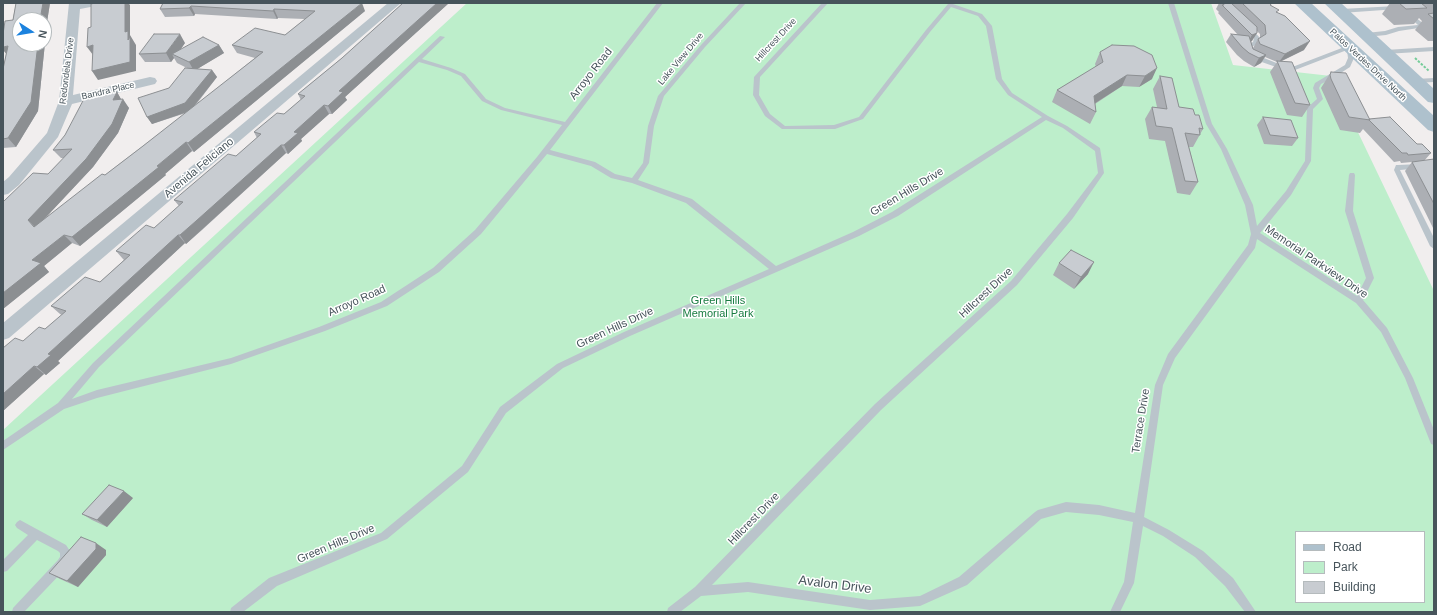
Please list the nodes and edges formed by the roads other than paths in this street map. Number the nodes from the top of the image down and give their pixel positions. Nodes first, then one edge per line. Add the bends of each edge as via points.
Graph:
1 (97, 3) edge
2 (660, 3) edge
3 (743, 3) edge
4 (825, 3) edge
5 (1171, 3) edge
6 (1302, 3) edge
7 (387, 4) edge
8 (951, 4) edge
9 (74, 5) edge
10 (1337, 7) edge
11 (1243, 23) edge
12 (1366, 35) junction
13 (442, 37) dead end
14 (1349, 47) junction
15 (1434, 49) edge
16 (1385, 52) junction
17 (417, 60) junction
18 (1434, 80) edge
19 (150, 81) dead end
20 (1415, 81) junction
21 (1434, 99) edge
22 (66, 101) junction
23 (1046, 117) junction
24 (566, 124) junction
25 (1434, 126) edge
26 (545, 151) junction
27 (1423, 165) edge
28 (1352, 175) dead end
29 (634, 181) junction
30 (3, 190) edge
31 (1255, 234) junction
32 (1434, 244) edge
33 (774, 269) junction
34 (1359, 301) junction
35 (3, 333) edge
36 (61, 406) junction
37 (1434, 441) edge
38 (3, 446) edge
39 (1138, 519) junction
40 (20, 525) dead end
41 (36, 534) junction
42 (3, 567) edge
43 (700, 591) junction
44 (17, 612) edge
45 (235, 612) edge
46 (672, 612) edge
47 (1115, 612) edge
48 (1251, 612) edge

1 - 9 street
2 - 24 lane, Arroyo Road
3 - 29 lane, Lake View Drive via 661,96 651,126 646,163
4 - 8 lane, Hillcrest Drive via 756,77 756,95 767,115 784,128 835,127 861,118
5 - 31 lane, Memorial Parkview Drive via 1209,124 1224,149 1249,205
6 - 14 main road, Palos Verdes Drive North
7 - 35 street, Avenida Feliciano
8 - 23 lane, Hillcrest Drive via 980,15 989,26 999,78 1010,94
9 - 22 street, Redondela Drive
10 - 12 main road, Palos Verdes Drive North
10 - 12 lane via 1402,8 1423,26
11 - 14 lane via 1257,38 1256,43 1248,46 1251,55 1278,66 1295,68
12 - 16 main road, Palos Verdes Drive North
13 - 17 lane
14 - 21 main road via 1377,58 1408,85
14 - 25 main road, Palos Verdes Drive North
14 - 31 lane, Terrace Drive via 1351,58 1348,66 1331,78 1318,82 1316,88 1320,99 1310,108 1308,161 1289,194
15 - 16 lane
16 - 20 main road, Palos Verdes Drive North
17 - 24 lane via 463,75 484,100 497,106
17 - 36 lane via 96,365
18 - 20 lane
19 - 22 street, Bandra Place
20 - 21 main road, Palos Verdes Drive North
22 - 30 street, Redondela Drive via 53,134
23 - 33 lane, Green Hills Drive via 895,214 856,234
23 - 43 lane, Hillcrest Drive via 1098,150 1101,173 1070,216 1014,283 878,407
24 - 26 lane, Arroyo Road
26 - 29 lane via 593,164 613,176
26 - 36 lane, Arroyo Road via 478,232 436,270 384,304 231,362 97,394
27 - 32 lane via 1398,167 1397,170
28 - 34 lane via 1349,210 1370,278
29 - 33 lane via 689,201
31 - 34 lane, Memorial Parkview Drive
31 - 39 lane, Terrace Drive via 1252,246 1171,356 1159,385
33 - 45 lane, Green Hills Drive via 560,366 503,410 465,469 384,536 273,582
34 - 37 lane, Memorial Parkview Drive via 1384,330 1409,378
36 - 38 lane, Arroyo Road
39 - 43 lane, Avalon Drive via 1099,510 1066,507 1038,515 963,581 920,601 870,605 748,587
39 - 47 lane, Terrace Drive via 1129,583
39 - 48 lane, Avalon Drive via 1199,554 1229,582
40 - 41 lane
41 - 42 lane
41 - 44 lane via 65,550 65,557 62,564
43 - 46 lane

